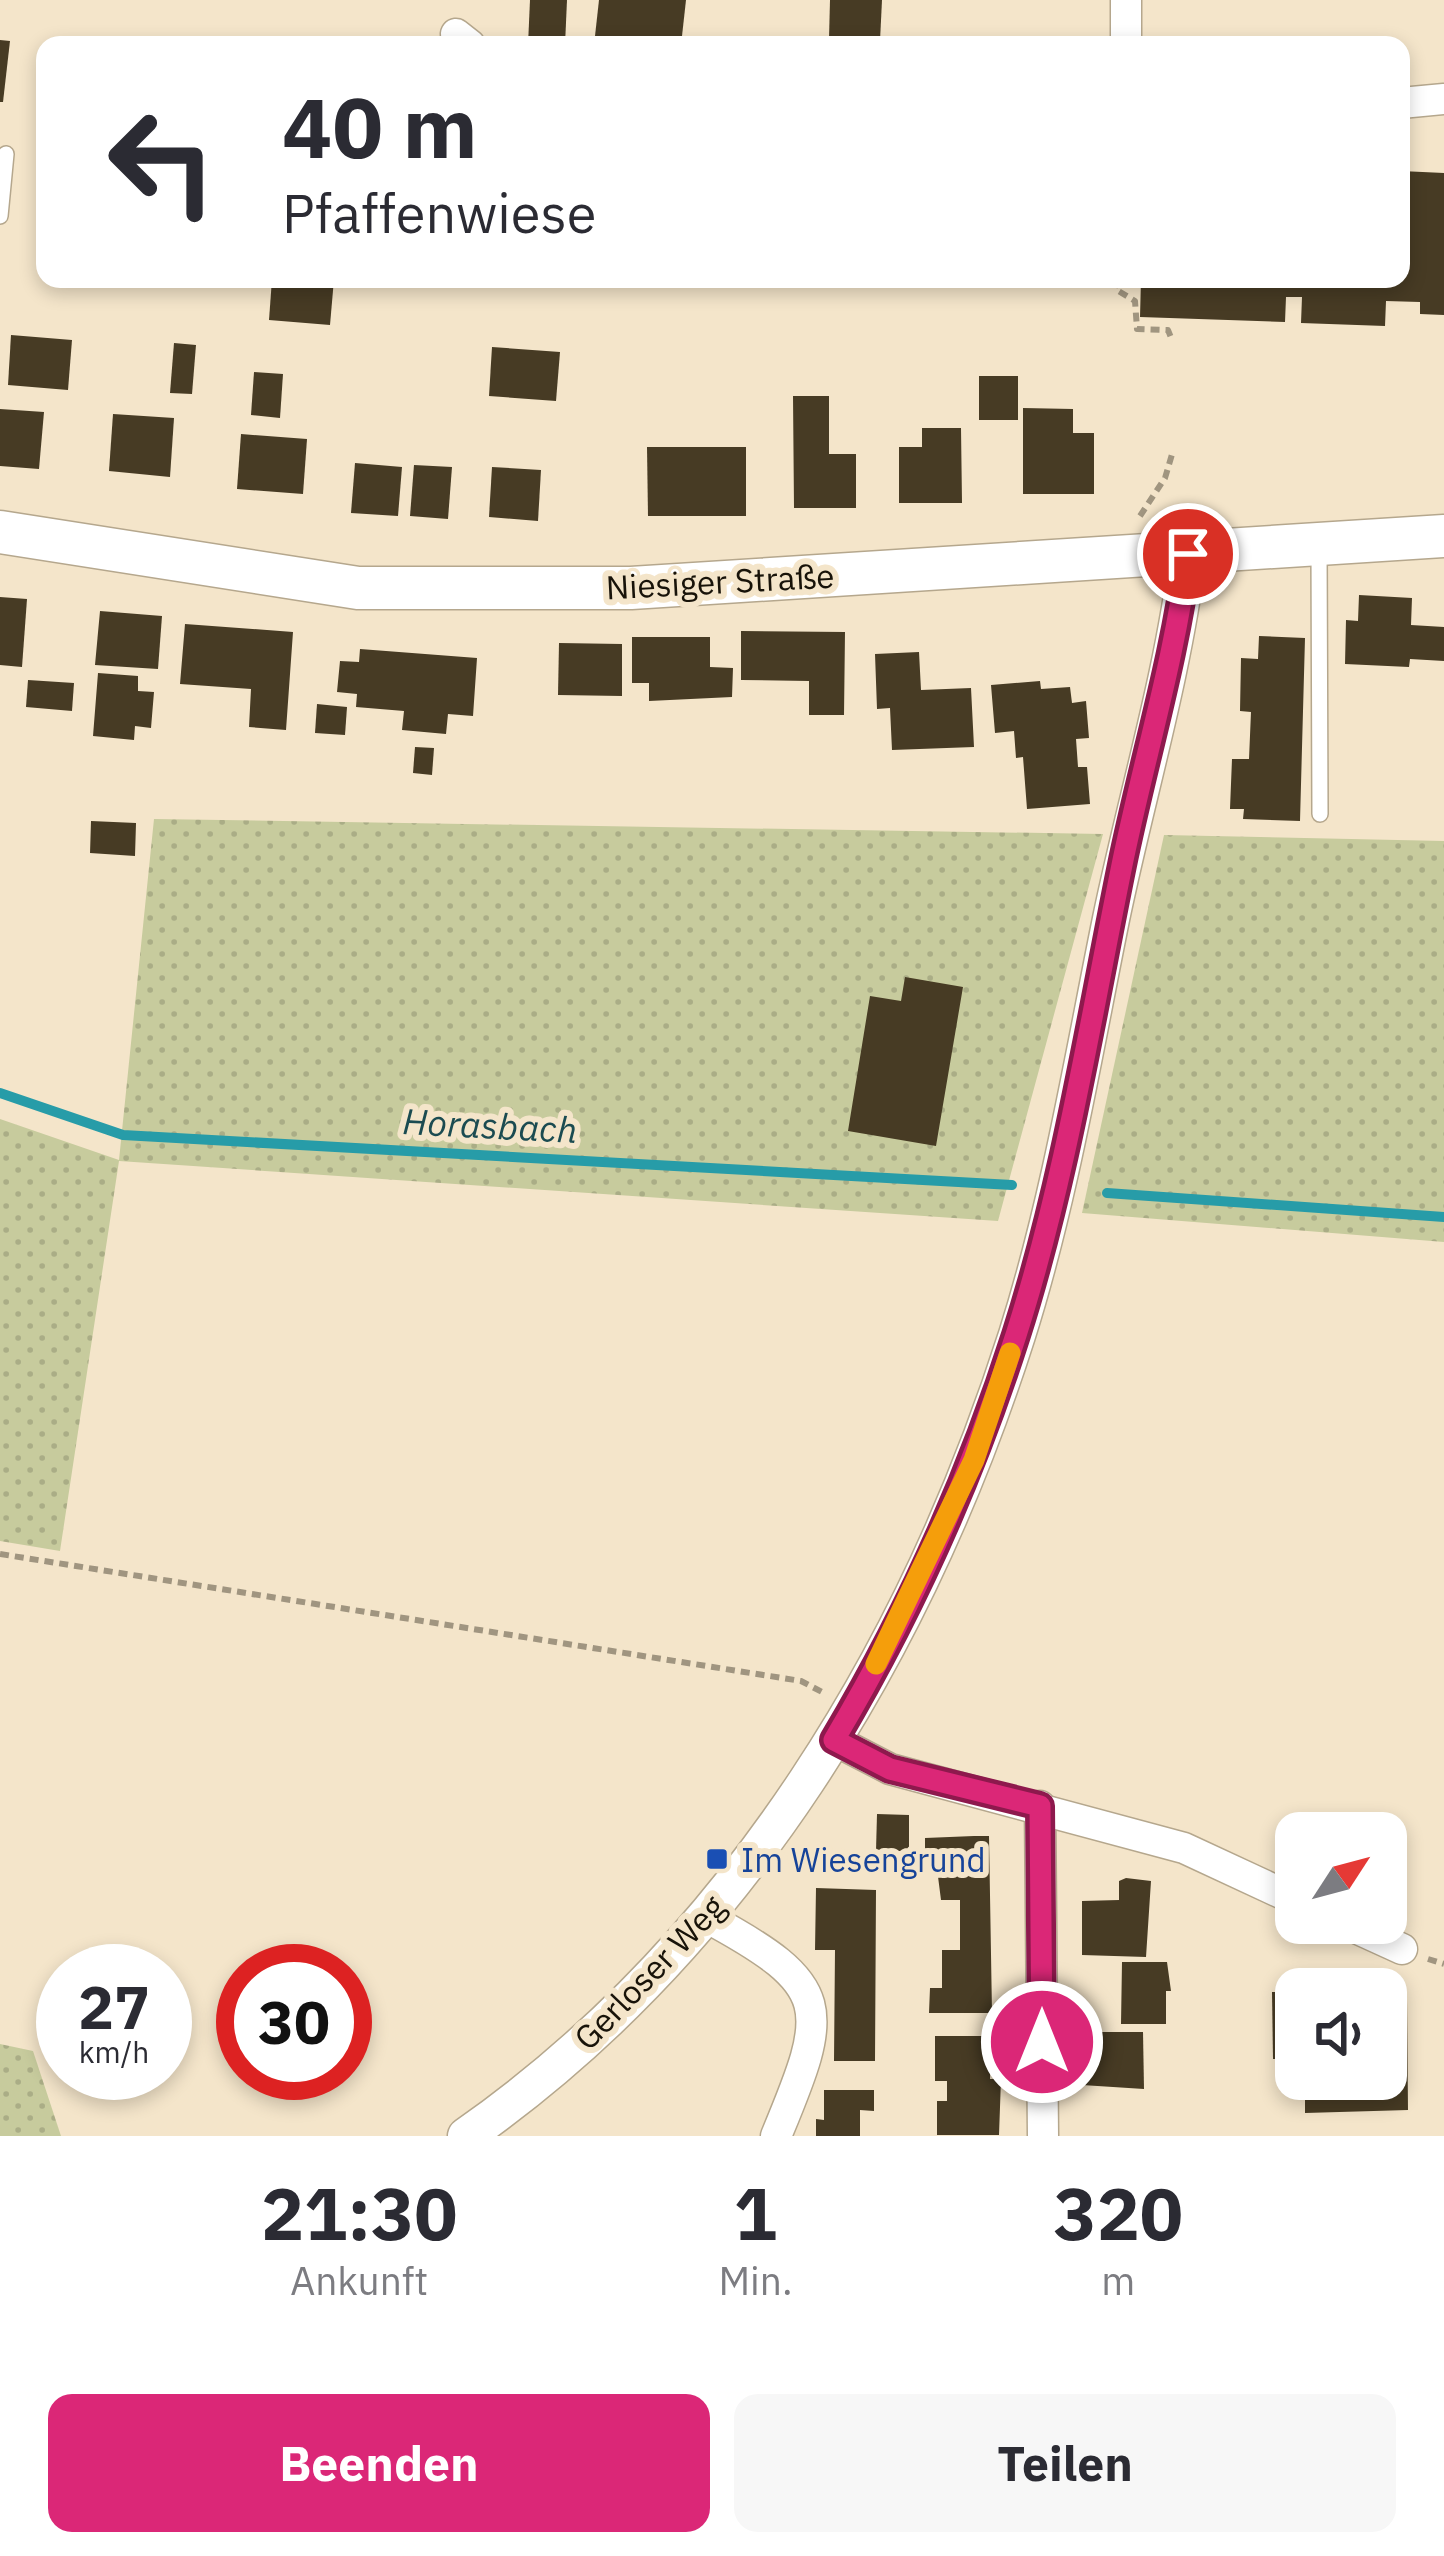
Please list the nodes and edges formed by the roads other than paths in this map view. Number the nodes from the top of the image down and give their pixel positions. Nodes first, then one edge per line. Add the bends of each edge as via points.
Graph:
1 (1126, 0) edge
2 (1126, 36) edge
3 (1444, 99) edge
4 (1410, 102) edge
5 (6, 154) dead end
6 (0, 216) edge
7 (0, 532) edge
8 (1444, 536) edge
9 (1319, 544) junction
10 (1188, 554) junction
11 (1320, 814) dead end
12 (834, 1740) junction
13 (1040, 1806) junction
14 (1275, 1890) edge
15 (706, 1917) junction
16 (1391, 1944) edge
17 (1402, 1949) dead end
18 (466, 2136) edge
19 (776, 2136) edge
20 (1042, 2136) edge

1 - 2 street
3 - 4 street
5 - 6 lane
7 - 10 main road, Niesiger Straße via 358,588 631,588
8 - 9 main road, Niesiger Straße
9 - 10 main road, Niesiger Straße
9 - 11 lane
10 - 12 street, Gerloser Weg via 1053,1203 1017,1332 974,1460
12 - 13 street via 890,1769
12 - 15 street, Gerloser Weg
13 - 14 street via 1184,1848
13 - 20 street
15 - 18 street, Gerloser Weg via 602,2026
15 - 19 street via 785,1963 810,2003 808,2058
16 - 17 street

